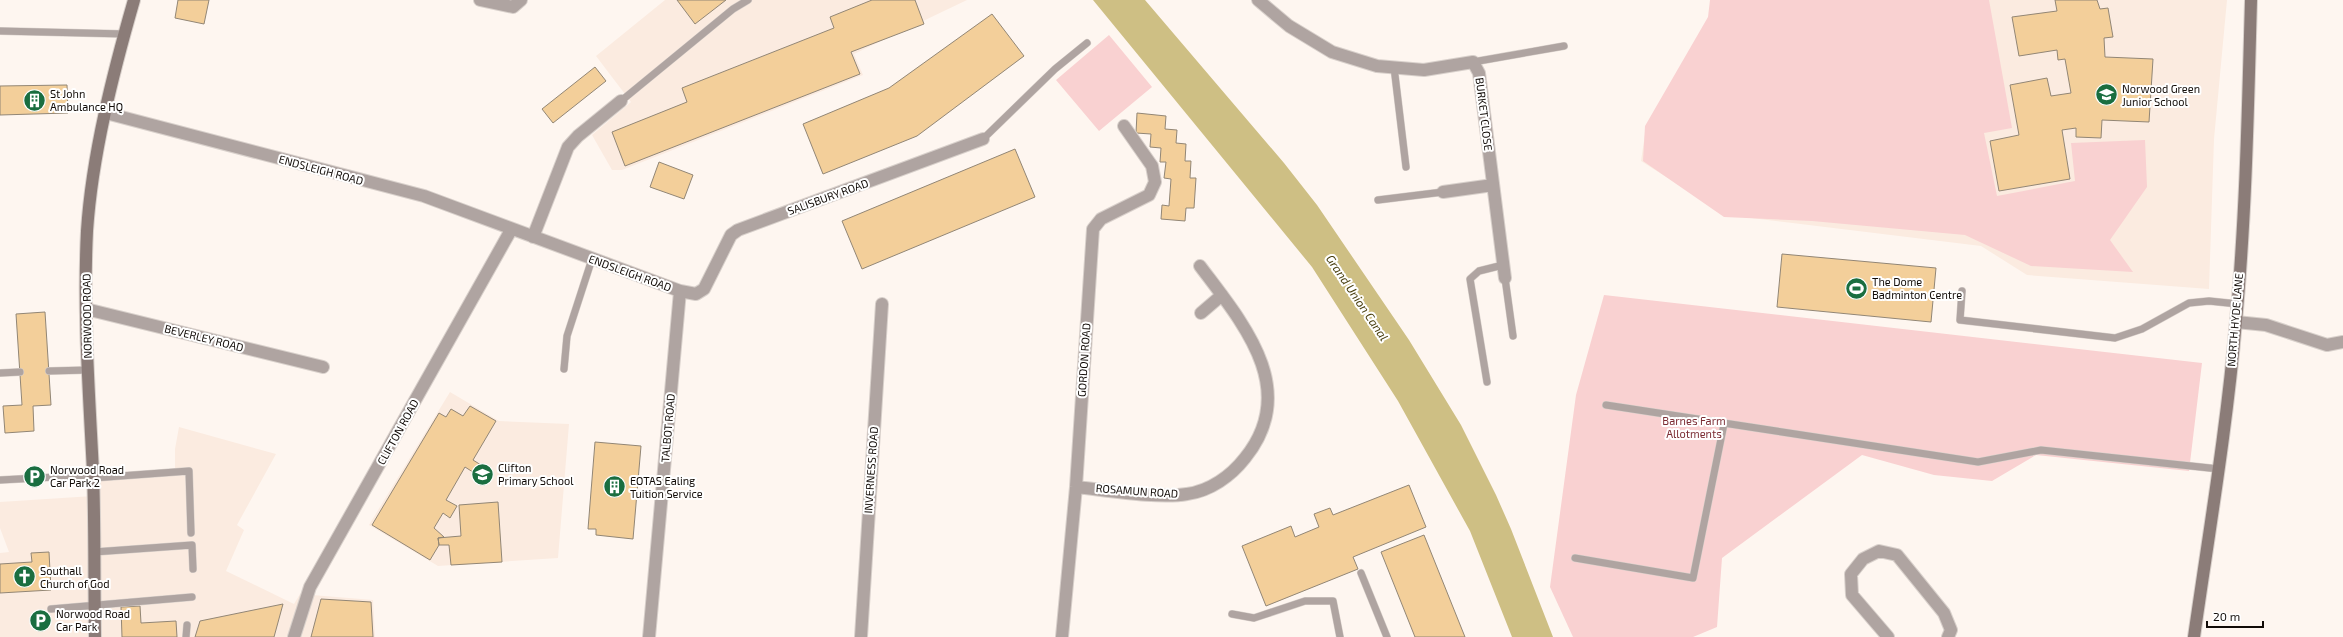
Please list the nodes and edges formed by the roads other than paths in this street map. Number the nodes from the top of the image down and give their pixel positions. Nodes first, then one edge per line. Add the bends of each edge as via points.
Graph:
1 (134, 0) edge
2 (480, 0) edge
3 (521, 0) edge
4 (748, 0) edge
5 (1258, 0) edge
6 (2251, 0) edge
7 (0, 31) edge
8 (125, 34) junction
9 (1087, 43) dead end
10 (1564, 46) dead end
11 (1473, 62) junction
12 (1394, 67) junction
13 (621, 100) joint
14 (106, 113) junction
15 (1124, 126) dead end
16 (983, 139) joint
17 (1406, 167) dead end
18 (1493, 185) junction
19 (1442, 192) joint
20 (1378, 200) dead end
21 (511, 230) junction
22 (533, 237) junction
23 (592, 259) junction
24 (1503, 265) junction
25 (1200, 266) dead end
26 (1505, 278) joint
27 (704, 289) joint
28 (1962, 290) dead end
29 (680, 291) junction
30 (1222, 295) junction
31 (882, 304) dead end
32 (2238, 304) junction
33 (86, 309) junction
34 (1201, 313) dead end
35 (2236, 322) junction
36 (1513, 336) dead end
37 (2343, 342) edge
38 (323, 367) dead end
39 (564, 369) dead end
40 (88, 370) junction
41 (20, 372) dead end
42 (49, 372) dead end
43 (0, 373) edge
44 (1487, 382) dead end
45 (1606, 405) dead end
46 (1724, 424) junction
47 (2219, 468) junction
48 (93, 477) junction
49 (0, 480) edge
50 (1076, 487) junction
51 (191, 533) dead end
52 (94, 552) junction
53 (1575, 558) dead end
54 (193, 569) dead end
55 (1361, 573) dead end
56 (192, 597) dead end
57 (95, 605) junction
58 (51, 609) dead end
59 (1232, 614) dead end
60 (187, 625) dead end
61 (95, 637) edge
62 (186, 637) edge
63 (294, 637) edge
64 (649, 637) edge
65 (861, 637) edge
66 (1062, 637) edge
67 (1340, 637) edge
68 (1387, 637) edge
69 (1888, 637) edge
70 (1948, 637) edge
71 (2194, 637) edge

1 - 8 street, NORWOOD ROAD
2 - 3 street via 513,7
4 - 13 lane via 733,9
5 - 12 street, BURKET CLOSE via 1288,26 1332,52 1377,66
6 - 32 street, NORTH HYDE LANE via 2248,128
7 - 8 lane
8 - 14 street, NORWOOD ROAD
9 - 16 lane via 1055,69
10 - 11 lane
11 - 12 street, BURKET CLOSE via 1424,70
11 - 18 street, BURKET CLOSE via 1479,73
12 - 17 lane
13 - 22 street via 568,147
14 - 21 street, ENDSLEIGH ROAD via 424,196
14 - 33 street, NORWOOD ROAD via 94,174 88,230
15 - 50 street, GORDON ROAD via 1152,166 1155,182 1149,195 1101,218 1093,229
16 - 27 street, SALISBURY ROAD via 738,230 731,235
18 - 19 street
18 - 24 street, BURKET CLOSE
19 - 20 lane
21 - 22 street, ENDSLEIGH ROAD
21 - 63 street, CLIFTON ROAD via 310,587
22 - 23 street, ENDSLEIGH ROAD
23 - 29 street, ENDSLEIGH ROAD
23 - 39 lane via 567,336
24 - 26 street, BURKET CLOSE
24 - 44 lane via 1479,271 1470,279
25 - 30 street, ROSAMUN ROAD
26 - 36 lane
27 - 29 street, ENDSLEIGH ROAD via 696,294
28 - 32 lane via 1960,320 2115,338 2142,329 2189,304 2209,301
29 - 64 street, TALBOT ROAD
30 - 34 street
30 - 50 street, ROSAMUN ROAD via 1255,343 1264,368 1268,394 1266,420 1256,445 1236,469 1213,486 1188,494
31 - 65 street, INVERNESS ROAD
32 - 35 street, NORTH HYDE LANE
33 - 38 street, BEVERLEY ROAD
33 - 40 street, NORWOOD ROAD
35 - 37 street via 2266,325 2326,345
35 - 47 street, NORTH HYDE LANE
40 - 42 lane
40 - 48 street, NORWOOD ROAD
41 - 43 lane
45 - 46 lane
46 - 47 lane via 1978,462 2041,450
46 - 53 lane via 1693,578
47 - 71 street, NORTH HYDE LANE
48 - 49 lane
48 - 51 lane via 189,471
48 - 52 street, NORWOOD ROAD
50 - 66 street, GORDON ROAD
52 - 54 lane via 192,545
52 - 57 street, NORWOOD ROAD
55 - 68 lane
56 - 57 lane
57 - 58 lane
57 - 61 street, NORWOOD ROAD
59 - 67 lane via 1254,618 1305,601 1333,601
60 - 62 lane
69 - 70 street via 1852,595 1851,574 1863,559 1879,551 1897,555 1944,613 1951,630

